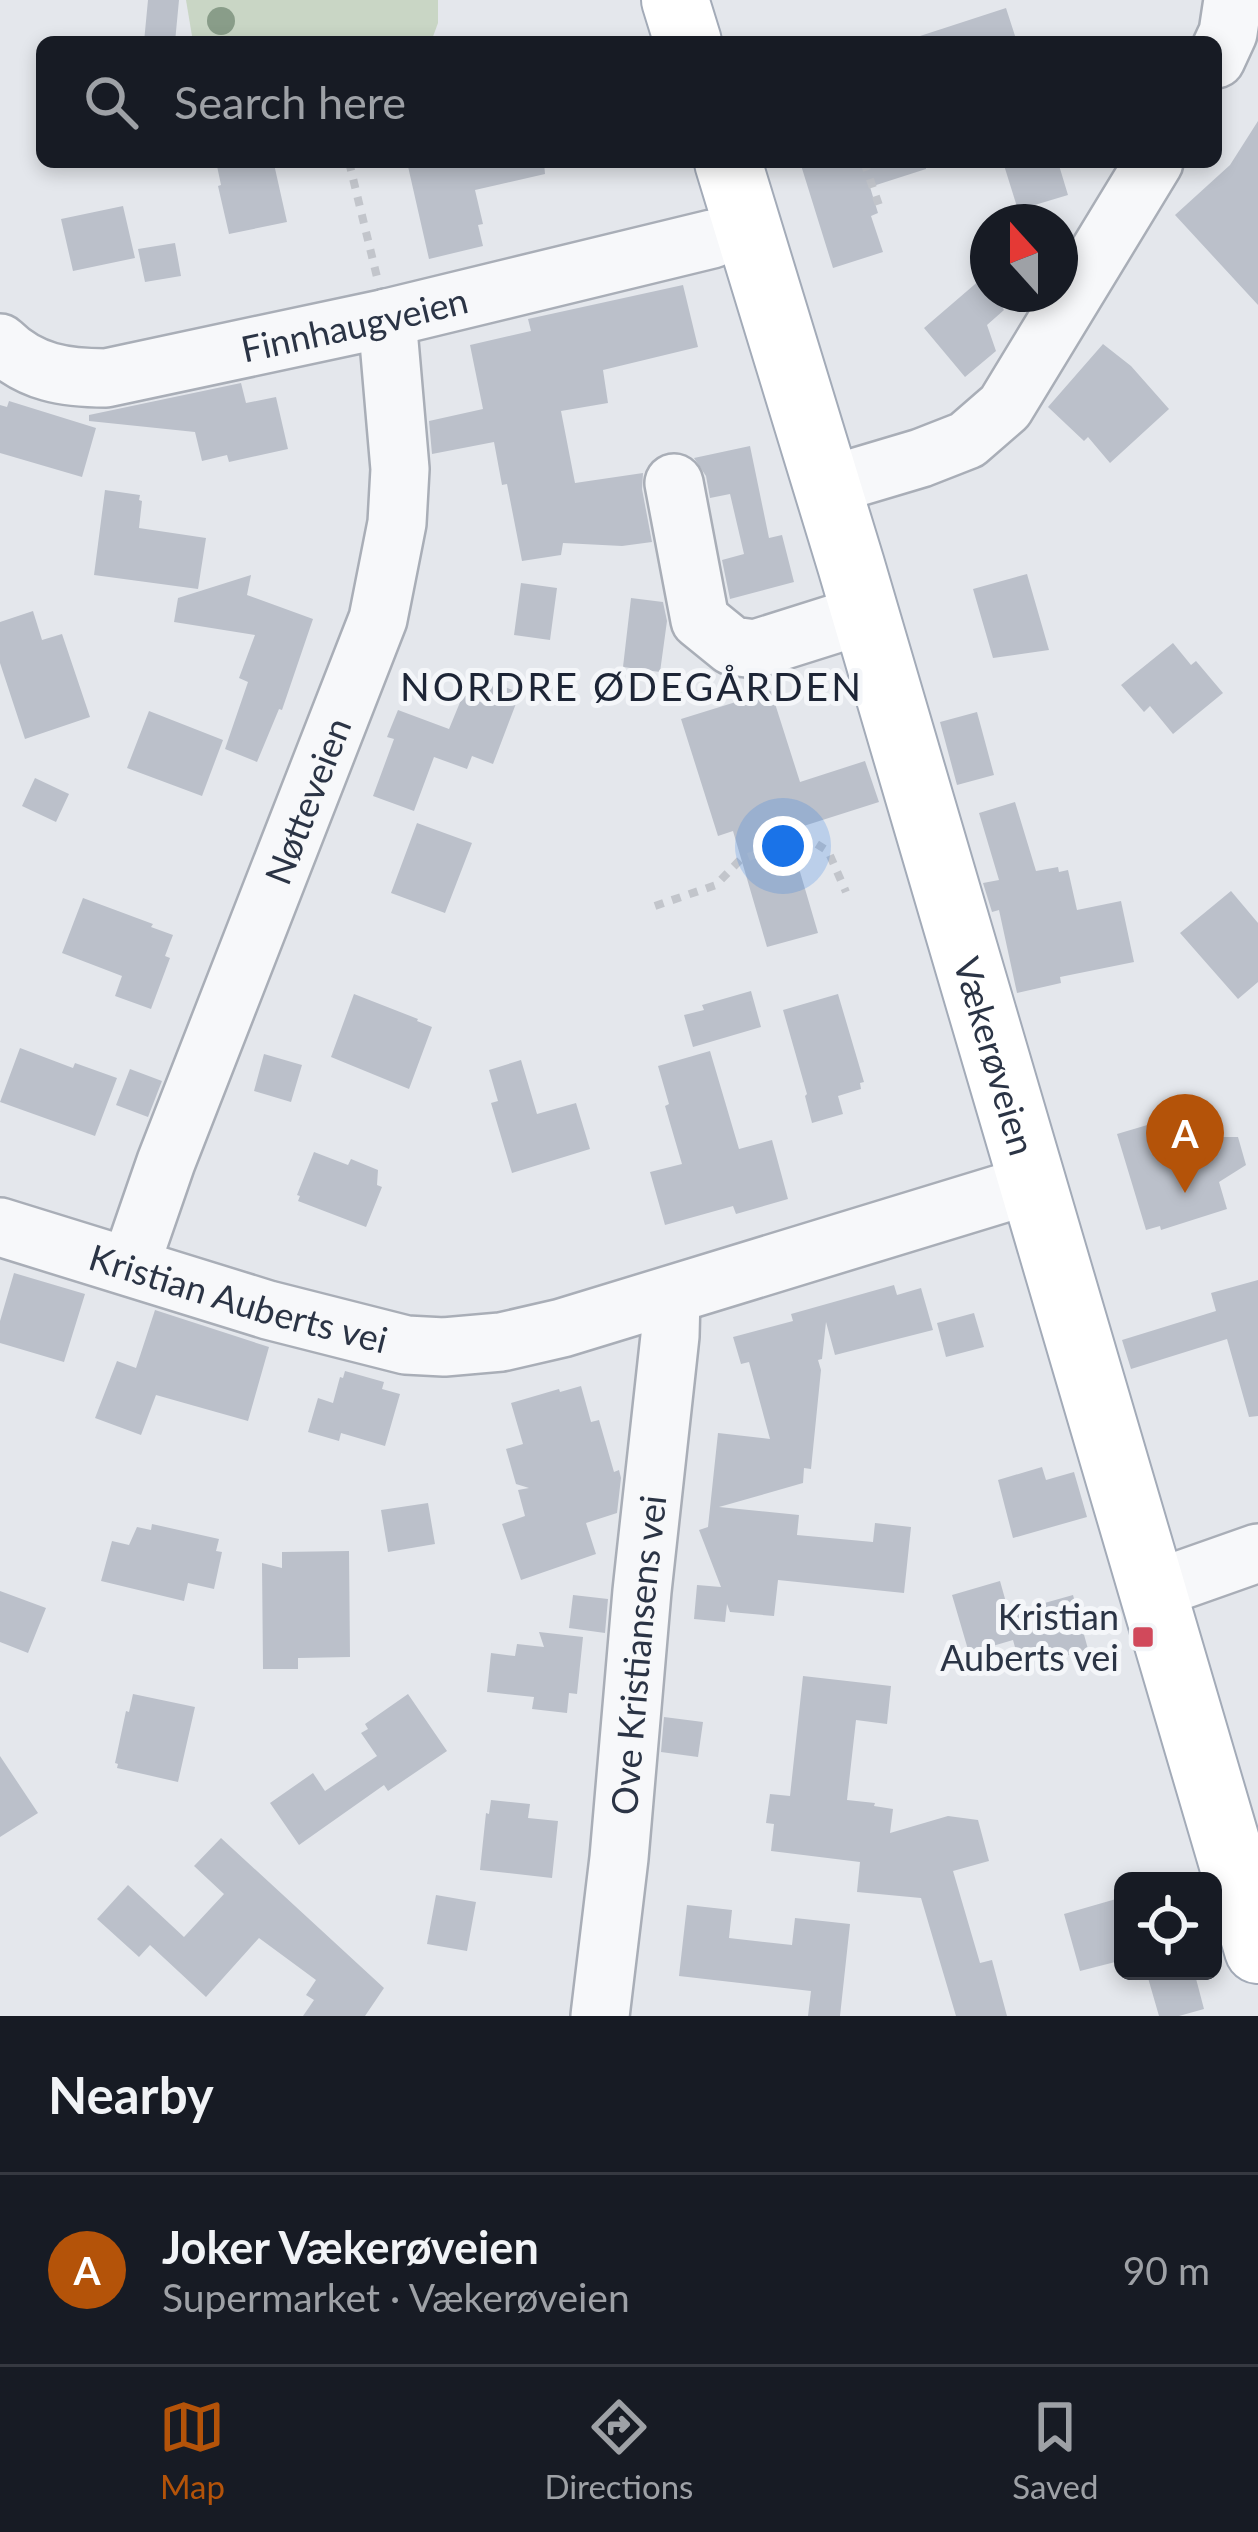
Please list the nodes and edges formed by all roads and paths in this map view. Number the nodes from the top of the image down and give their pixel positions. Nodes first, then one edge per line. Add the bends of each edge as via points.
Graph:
1 (675, 0) edge
2 (686, 36) edge
3 (351, 168) edge
4 (730, 168) edge
5 (866, 168) edge
6 (1150, 168) edge
7 (881, 211) dead end
8 (712, 239) dead end
9 (387, 318) junction
10 (0, 344) edge
11 (674, 483) dead end
12 (827, 486) junction
13 (866, 614) junction
14 (846, 892) dead end
15 (655, 906) dead end
16 (1033, 1184) junction
17 (0, 1227) edge
18 (130, 1266) junction
19 (670, 1296) junction
20 (1258, 1553) edge
21 (1153, 1590) junction
22 (1258, 1950) edge
23 (600, 2016) edge

1 - 2 main road
3 - 9 path
4 - 12 main road, Vækerøveien
5 - 7 path
6 - 12 street via 1005,407 967,440
8 - 9 street, Finnhaugveien
9 - 10 street, Finnhaugveien via 106,378 44,372
9 - 18 street, Nøtteveien via 400,470 378,619
11 - 13 street via 700,620 732,646 755,649
12 - 13 main road, Vækerøveien
13 - 16 main road, Vækerøveien
14 - 15 path via 828,850 791,842 740,860 716,886
16 - 19 street, Kristian Auberts vei
16 - 21 main road, Vækerøveien
17 - 18 street, Kristian Auberts vei
18 - 19 street, Kristian Auberts vei via 406,1345 501,1342
19 - 23 street, Ove Kristiansens vei
20 - 21 street
21 - 22 main road, Vækerøveien

